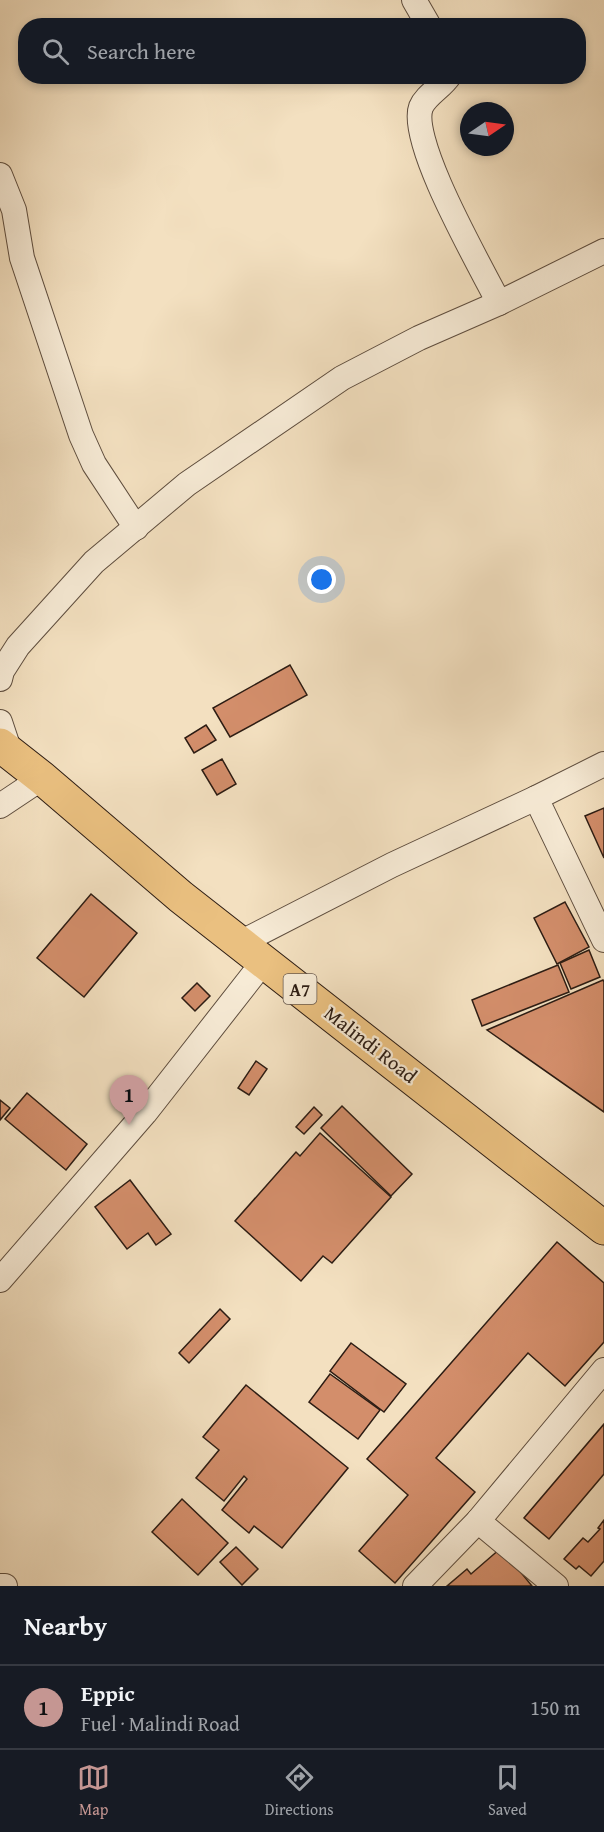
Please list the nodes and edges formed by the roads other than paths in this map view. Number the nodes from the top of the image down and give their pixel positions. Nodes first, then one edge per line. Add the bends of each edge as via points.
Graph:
1 (414, 0) edge
2 (424, 18) edge
3 (442, 84) edge
4 (0, 175) edge
5 (604, 251) edge
6 (499, 303) junction
7 (136, 528) junction
8 (0, 679) edge
9 (0, 722) edge
10 (5, 748) edge
11 (604, 764) edge
12 (42, 778) junction
13 (536, 798) junction
14 (0, 806) edge
15 (604, 940) edge
16 (252, 952) junction
17 (604, 1228) edge
18 (0, 1280) edge
19 (604, 1370) edge
20 (478, 1521) junction
21 (0, 1586) edge
22 (5, 1586) edge
23 (415, 1586) edge
24 (555, 1586) edge

1 - 2 street
3 - 6 street via 422,106 421,135 445,196
4 - 7 street via 14,210 22,258 81,435 94,464
5 - 6 street
6 - 7 street via 342,378 187,484
7 - 8 street via 94,562 40,620 18,646
9 - 10 street
10 - 12 highway, Malindi Road / A7
11 - 13 street
12 - 14 street
12 - 16 highway, Malindi Road / A7
13 - 15 street
13 - 16 street via 381,870
16 - 17 highway, Malindi Road / A7
16 - 18 street via 145,1113
19 - 20 street
20 - 23 street
20 - 24 street
21 - 22 street

